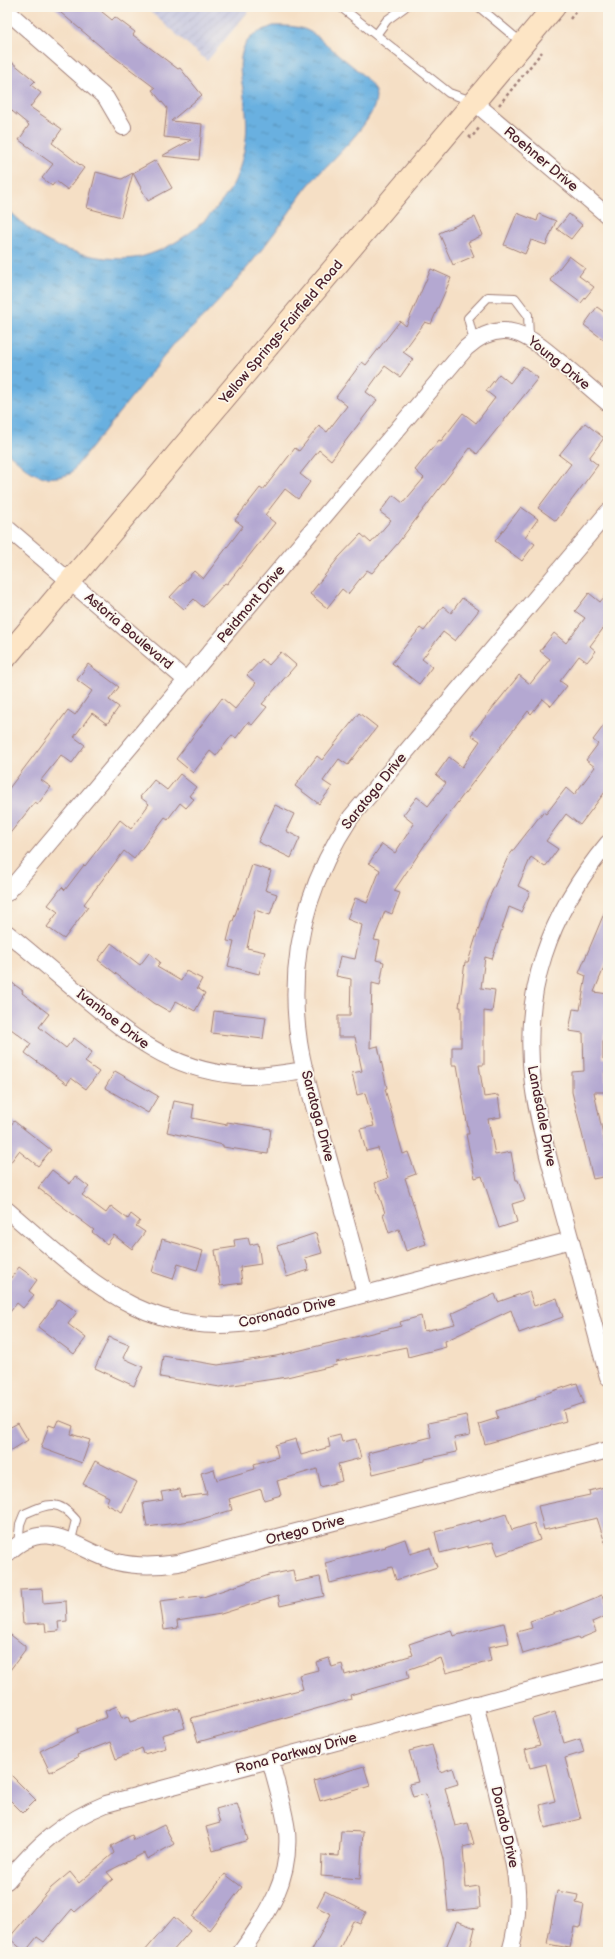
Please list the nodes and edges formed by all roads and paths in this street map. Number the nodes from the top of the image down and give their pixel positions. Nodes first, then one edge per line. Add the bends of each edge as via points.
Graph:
1 (340, 7) edge
2 (405, 7) edge
3 (479, 7) edge
4 (579, 7) edge
5 (7, 11) edge
6 (561, 14) edge
7 (376, 34) junction
8 (522, 44) junction
9 (545, 49) dead end
10 (502, 101) dead end
11 (474, 102) junction
12 (123, 127) dead end
13 (608, 216) edge
14 (506, 331) joint
15 (529, 337) junction
16 (474, 341) junction
17 (608, 403) edge
18 (608, 512) edge
19 (7, 528) edge
20 (70, 582) junction
21 (7, 656) edge
22 (187, 681) junction
23 (608, 843) edge
24 (7, 893) edge
25 (7, 933) edge
26 (306, 1070) junction
27 (9, 1217) edge
28 (571, 1240) junction
29 (365, 1294) junction
30 (608, 1377) edge
31 (608, 1450) edge
32 (71, 1540) junction
33 (12, 1549) edge
34 (608, 1669) edge
35 (475, 1704) junction
36 (270, 1759) junction
37 (8, 1877) edge
38 (241, 1952) edge
39 (510, 1952) edge

1 - 7 lane
2 - 7 lane via 387,20
3 - 8 lane
4 - 6 path
5 - 12 street via 106,98
6 - 8 main road, Yellow Springs-Fairfield Road
7 - 11 lane via 449,93
8 - 11 main road, Yellow Springs-Fairfield Road
9 - 10 path
11 - 13 street, Roehner Drive
11 - 20 main road, Yellow Springs-Fairfield Road
14 - 15 street, Young Drive
14 - 16 street, Peidmont Drive via 494,332
15 - 16 lane via 528,315 515,298 488,297 468,318
15 - 17 street, Young Drive
16 - 22 street, Peidmont Drive
18 - 26 street, Saratoga Drive via 351,817 327,858 310,897 298,953 296,1012
19 - 20 street, Astoria Boulevard
20 - 21 main road, Yellow Springs-Fairfield Road
20 - 22 street, Astoria Boulevard
22 - 24 street, Peidmont Drive
23 - 28 street, Landsdale Drive via 575,886 550,937 536,987 531,1017 533,1085
25 - 26 street, Ivanhoe Drive via 126,1033 164,1056 198,1068 234,1075 256,1076
26 - 29 street, Saratoga Drive
27 - 29 street, Coronado Drive via 104,1291 140,1309 175,1320 212,1325 248,1323
28 - 29 street, Coronado Drive
28 - 30 street, Landsdale Drive
31 - 32 street, Ortego Drive via 178,1563 143,1566 118,1562 98,1555
32 - 33 street, Ortego Drive via 57,1536 42,1536 29,1539
32 - 33 lane via 76,1520 66,1508 46,1504 24,1514
34 - 35 street, Rona Parkway Drive
35 - 36 street, Rona Parkway Drive
35 - 39 street, Dorado Drive via 516,1867 518,1896
36 - 37 street, Rona Parkway Drive via 93,1809 42,1842
36 - 38 street via 287,1832 286,1859 281,1884 273,1904

